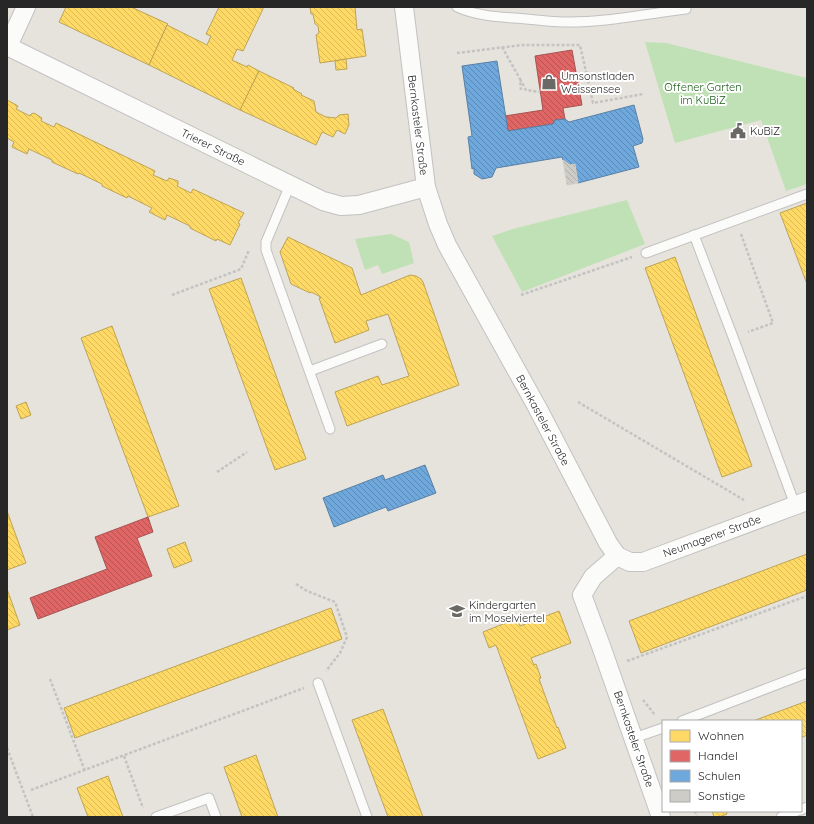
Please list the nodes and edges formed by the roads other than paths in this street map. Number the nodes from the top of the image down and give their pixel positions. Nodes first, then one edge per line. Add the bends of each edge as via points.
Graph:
1 (26, 7) edge
2 (404, 7) edge
3 (457, 7) edge
4 (686, 7) edge
5 (7, 46) edge
6 (290, 185) junction
7 (426, 187) junction
8 (807, 194) edge
9 (694, 235) junction
10 (646, 253) road end
11 (382, 344) dead end
12 (310, 371) junction
13 (330, 428) dead end
14 (801, 503) edge
15 (617, 556) junction
16 (807, 673) edge
17 (318, 683) road end
18 (685, 720) edge
19 (662, 728) edge
20 (634, 738) junction
21 (794, 812) edge
22 (156, 817) edge
23 (216, 817) edge
24 (367, 817) edge
25 (662, 817) edge
26 (781, 817) edge

1 - 5 street
2 - 7 street, Bernkasteler Straße
3 - 4 lane via 478,14 562,22 596,21
5 - 6 street, Trierer Straße
6 - 7 street, Trierer Straße via 323,201 341,206 359,206
6 - 12 lane via 266,242 266,250
7 - 15 street, Bernkasteler Straße via 447,245
8 - 9 lane
9 - 10 lane
9 - 14 lane
11 - 12 lane
12 - 13 lane
14 - 15 street, Neumagener Straße via 643,562 630,562
15 - 20 street, Bernkasteler Straße via 593,577 582,595
16 - 18 lane
17 - 24 lane
19 - 20 lane
20 - 25 street, Bernkasteler Straße
21 - 26 lane
22 - 23 lane via 209,798

